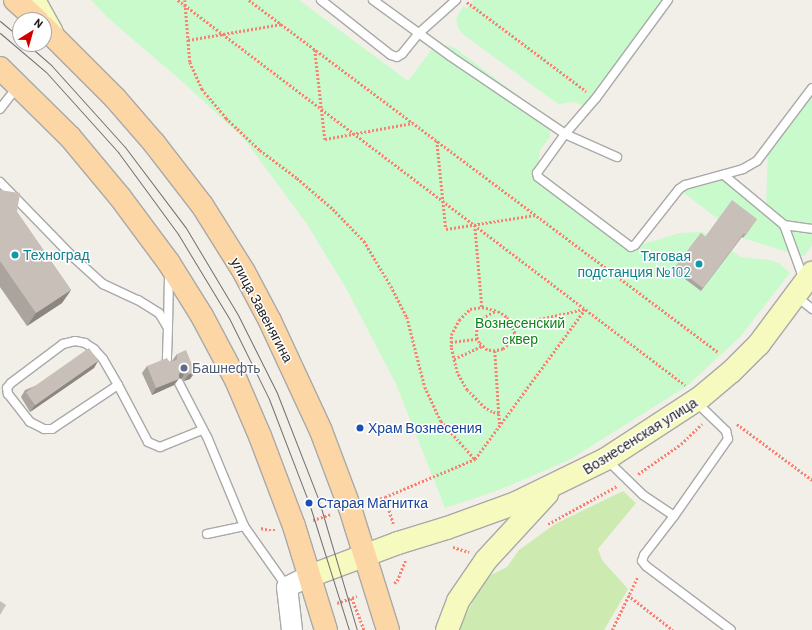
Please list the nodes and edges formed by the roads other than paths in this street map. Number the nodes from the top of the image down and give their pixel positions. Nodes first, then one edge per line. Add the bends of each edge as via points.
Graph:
1 (15, 0) edge
2 (34, 0) edge
3 (321, 0) edge
4 (373, 0) edge
5 (456, 0) edge
6 (668, 0) edge
7 (28, 12) edge
8 (40, 12) edge
9 (52, 34) edge
10 (418, 34) junction
11 (8, 79) edge
12 (812, 88) edge
13 (0, 109) edge
14 (565, 134) junction
15 (617, 157) dead end
16 (725, 176) junction
17 (0, 182) edge
18 (784, 225) junction
19 (812, 229) edge
20 (169, 263) junction
21 (806, 290) edge
22 (168, 328) junction
23 (167, 363) edge
24 (179, 383) edge
25 (118, 385) junction
26 (702, 405) junction
27 (202, 430) junction
28 (606, 459) junction
29 (557, 484) junction
30 (674, 516) junction
31 (244, 526) junction
32 (207, 534) dead end
33 (366, 555) junction
34 (310, 576) junction
35 (287, 587) junction
36 (292, 630) edge
37 (326, 630) edge
38 (388, 630) edge
39 (447, 630) edge
40 (731, 630) edge

1 - 7 main road
2 - 8 main road, улица Завенягина
3 - 10 lane via 394,57 402,54
4 - 10 lane
5 - 10 lane
6 - 14 lane via 596,98
9 - 33 main road, улица Завенягина via 115,98 154,143 202,205 235,258 270,321 321,431
10 - 14 lane
11 - 13 lane
11 - 20 main road via 70,137 120,197
12 - 16 lane via 757,161 743,170
14 - 15 lane
14 - 16 lane via 537,171 537,176 633,247 679,189 691,183
16 - 18 lane
17 - 22 lane via 103,284 159,313
18 - 19 lane
18 - 21 lane
20 - 22 lane
20 - 34 main road via 202,316 236,380 294,526
21 - 26 main road, Вознесенская улица
22 - 23 lane
24 - 27 lane
25 - 25 lane via 94,349 85,343 75,341 63,344 11,383 8,394 30,422 44,429 52,429
25 - 27 lane via 148,442 154,446 160,447
26 - 28 main road, Вознесенская улица
26 - 30 lane via 726,431 728,439
27 - 31 lane
28 - 29 main road, Вознесенская улица
28 - 30 lane via 643,495
29 - 33 main road, Вознесенская улица via 516,503
29 - 39 main road via 486,560 458,601
30 - 40 lane via 644,555 643,564
31 - 32 lane
31 - 35 lane
33 - 34 main road, Вознесенская улица
33 - 38 main road, улица Завенягина
34 - 35 street
34 - 37 main road
35 - 36 street

